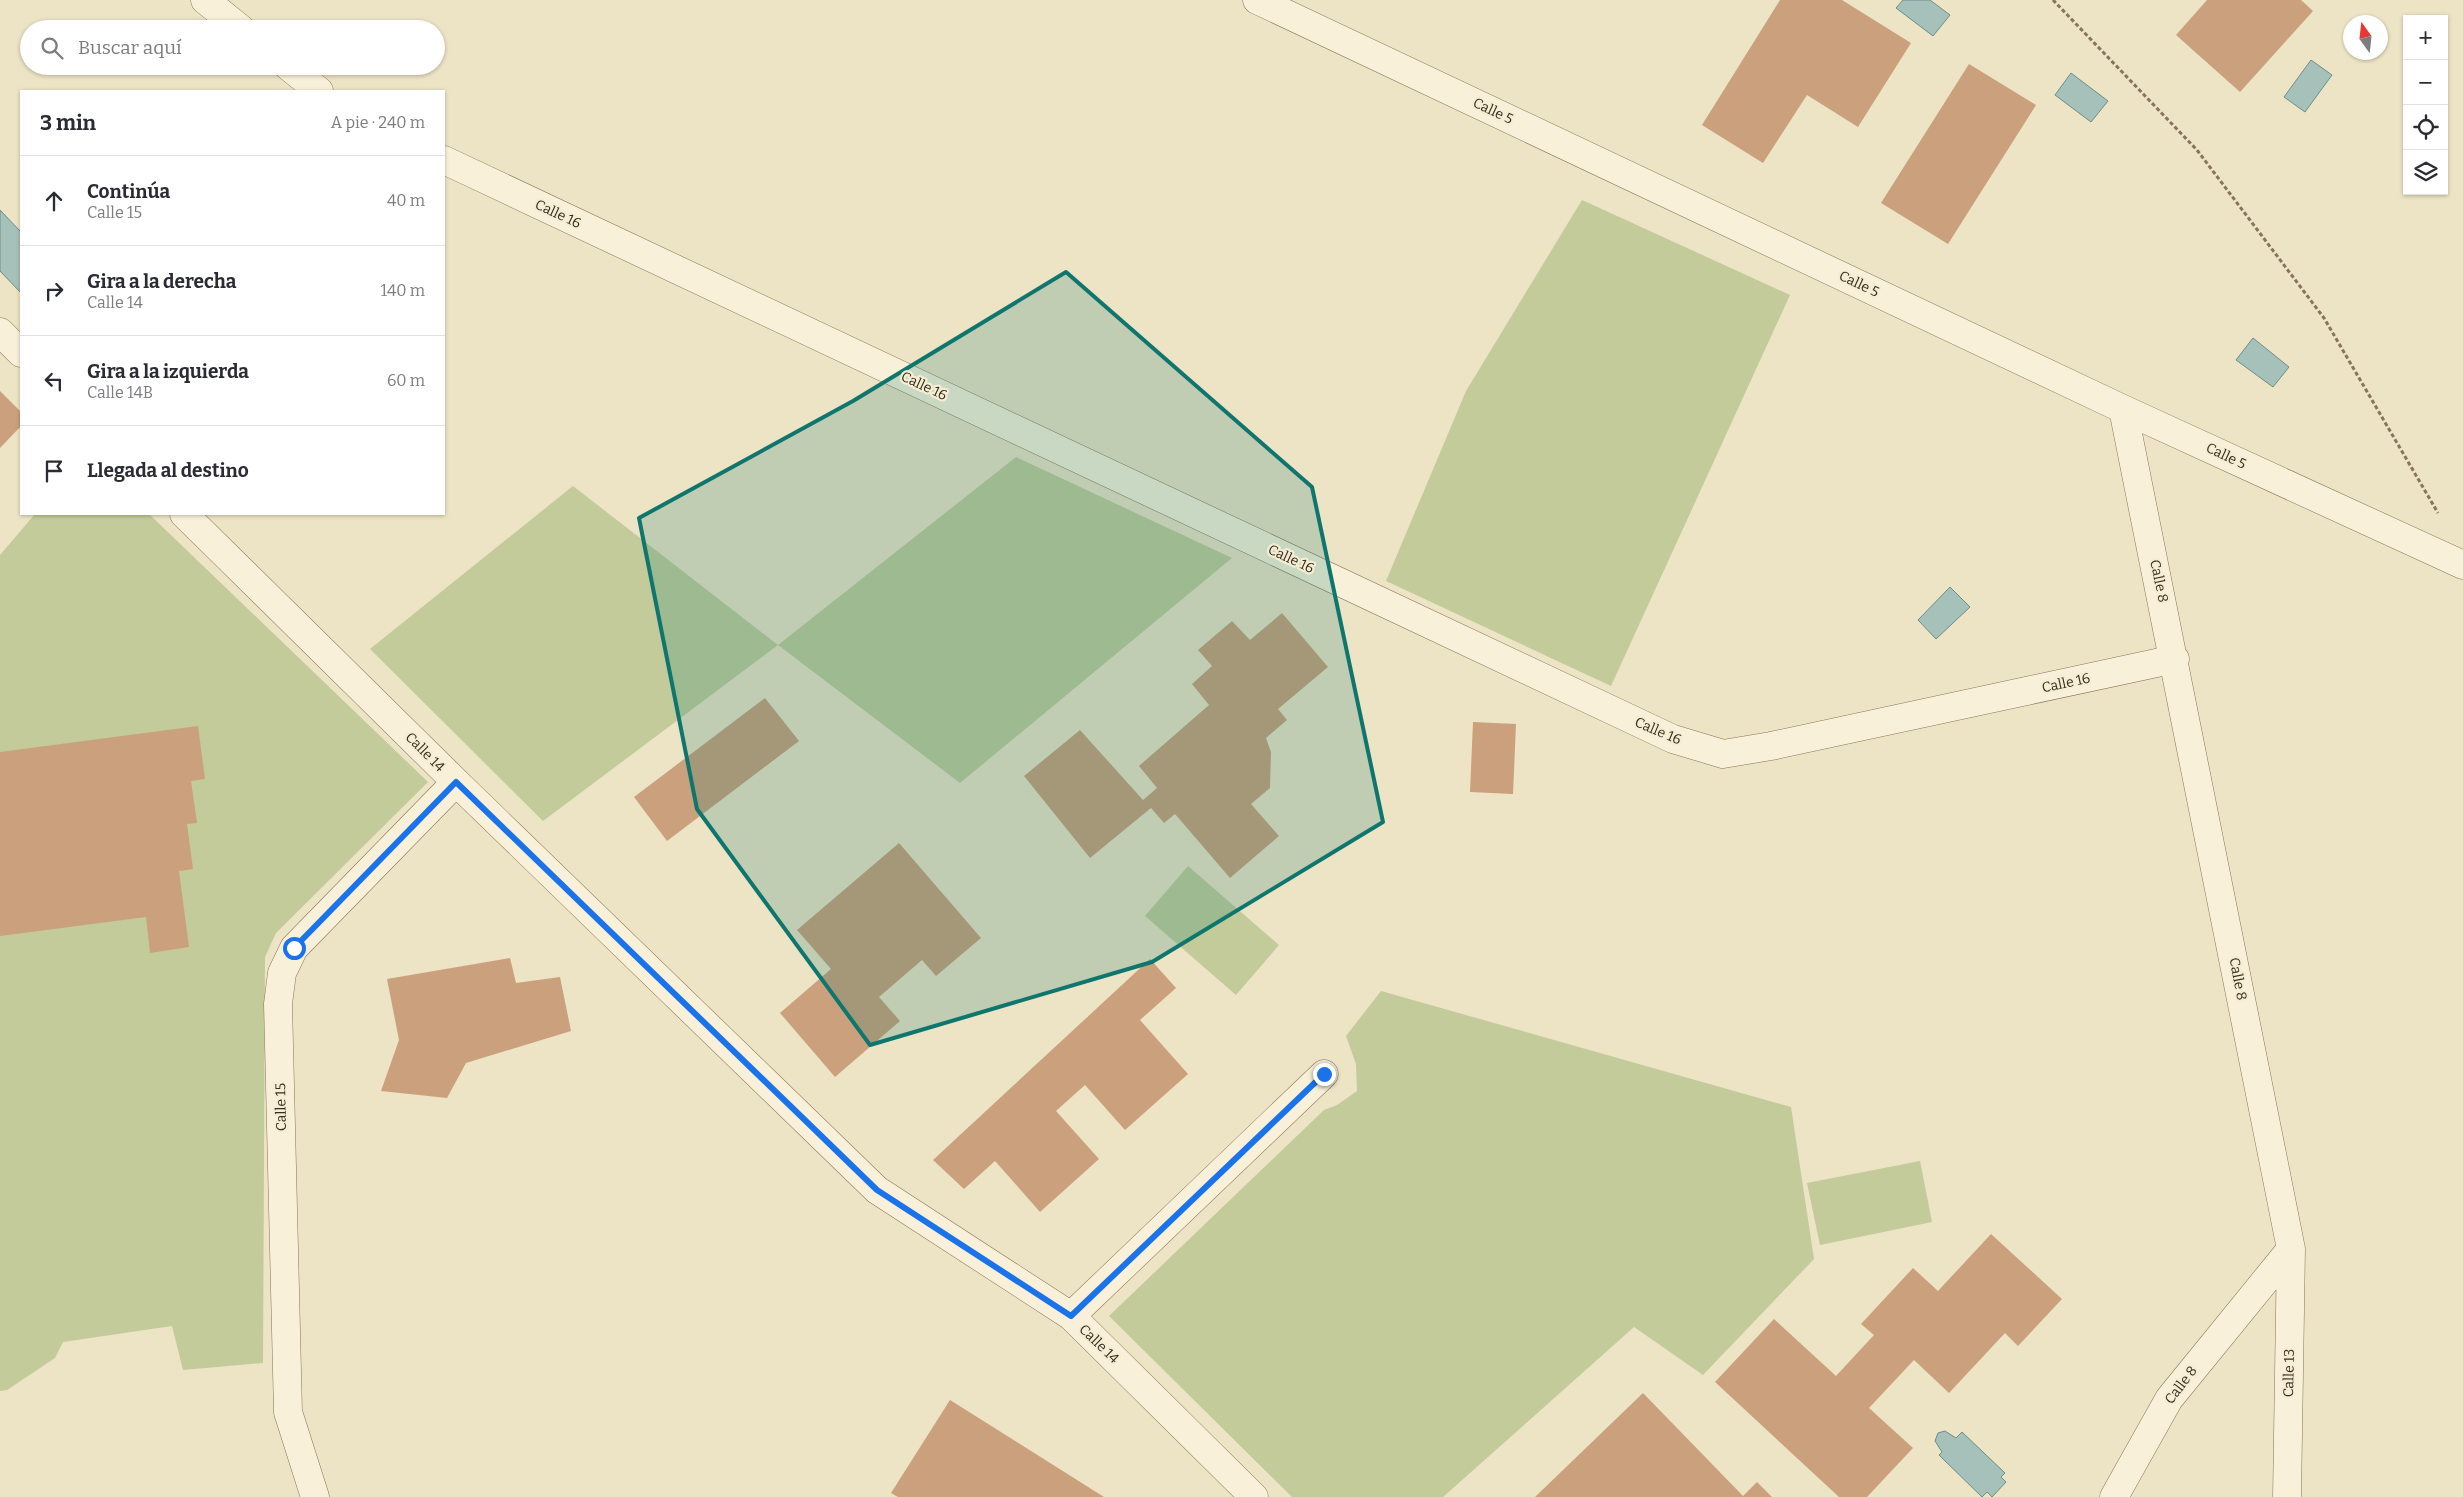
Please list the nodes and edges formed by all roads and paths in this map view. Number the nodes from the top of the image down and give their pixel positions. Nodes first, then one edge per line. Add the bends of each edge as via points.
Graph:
1 (205, 0) edge
2 (1257, 0) edge
3 (2054, 0) edge
4 (230, 20) edge
5 (299, 75) edge
6 (318, 90) edge
7 (445, 160) edge
8 (0, 332) edge
9 (20, 352) edge
10 (2123, 409) junction
11 (185, 515) edge
12 (2434, 551) junction
13 (2463, 565) edge
14 (2175, 660) junction
15 (456, 782) junction
16 (1324, 1074) dead end
17 (2291, 1249) junction
18 (1071, 1316) junction
19 (315, 1497) edge
20 (1254, 1497) edge
21 (2114, 1497) edge
22 (2287, 1497) edge

1 - 4 street
2 - 10 street, Calle 5
3 - 12 path via 2197,150 2324,318 2443,522
5 - 6 street
7 - 14 street, Calle 16 via 1664,735 1715,752 1723,754 1771,746
8 - 9 street
10 - 12 street, Calle 5
10 - 14 street, Calle 8
11 - 15 street, Calle 14
12 - 13 street, Calle 5
14 - 17 street, Calle 8
15 - 18 street, Calle 14 via 877,1190
15 - 19 street, Calle 15 via 294,948 282,973 278,1004 288,1412
16 - 18 street
17 - 21 street, Calle 8 via 2169,1399
17 - 22 street, Calle 13
18 - 20 street, Calle 14

